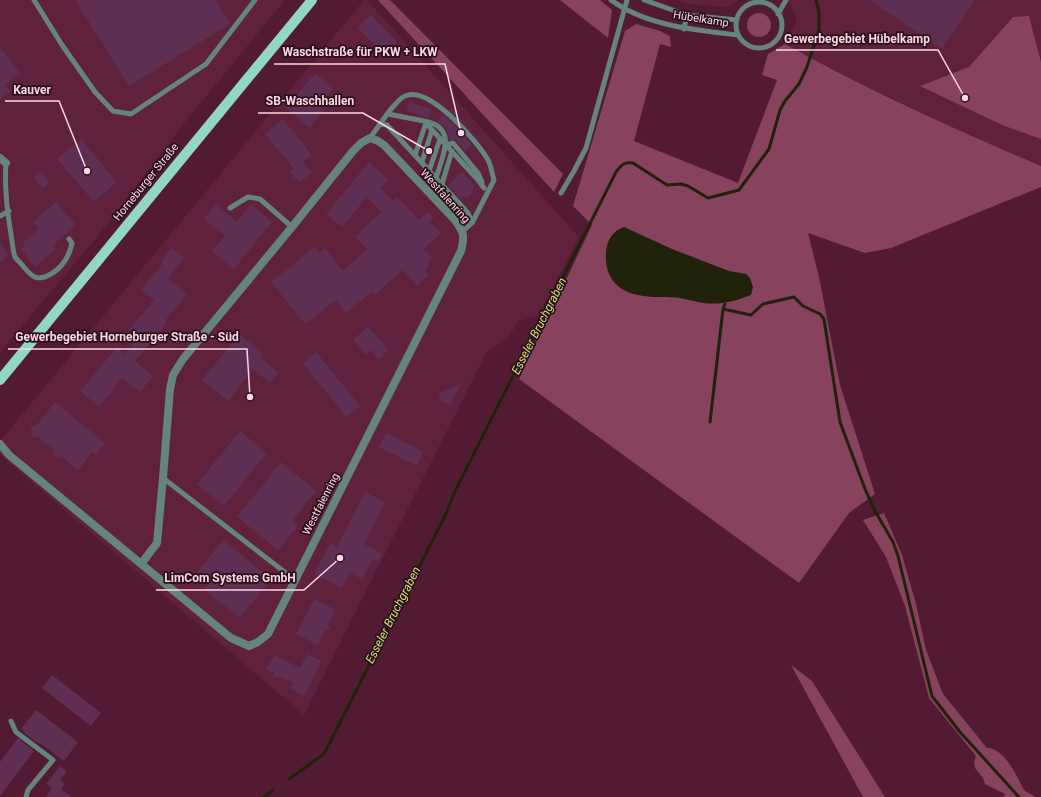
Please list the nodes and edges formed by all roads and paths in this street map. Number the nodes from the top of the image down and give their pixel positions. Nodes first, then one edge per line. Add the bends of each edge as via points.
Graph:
1 (34, 0) edge
2 (255, 0) edge
3 (312, 0) edge
4 (611, 0) edge
5 (627, 0) edge
6 (644, 0) edge
7 (786, 0) edge
8 (624, 9) junction
9 (778, 14) junction
10 (687, 15) junction
11 (737, 20) junction
12 (684, 29) junction
13 (738, 35) junction
14 (388, 114) junction
15 (425, 122) junction
16 (380, 124) junction
17 (432, 130) junction
18 (370, 138) junction
19 (440, 139) junction
20 (446, 144) junction
21 (452, 151) junction
22 (415, 155) junction
23 (3, 160) edge
24 (422, 162) junction
25 (429, 171) junction
26 (436, 178) junction
27 (442, 184) junction
28 (484, 188) junction
29 (561, 193) dead end
30 (488, 194) junction
31 (230, 208) dead end
32 (9, 211) junction
33 (0, 216) edge
34 (472, 223) junction
35 (292, 227) junction
36 (463, 231) junction
37 (69, 239) dead end
38 (0, 380) edge
39 (0, 444) edge
40 (163, 478) junction
41 (141, 564) junction
42 (295, 580) junction
43 (11, 721) dead end
44 (26, 797) edge

1 - 2 lane via 95,92 113,111 131,114 206,64
3 - 38 main road, Horneburger Straße
4 - 8 lane, Hübelkamp
5 - 8 lane
6 - 10 lane, Hübelkamp
7 - 9 lane
8 - 12 lane, Hübelkamp
8 - 29 lane via 586,148
9 - 11 lane, Hübelkamp via 768,5 755,3 744,9
9 - 13 lane, Hübelkamp via 782,25 781,32 769,46 750,46
10 - 11 lane, Hübelkamp
10 - 12 lane
11 - 13 lane
12 - 13 lane, Hübelkamp
14 - 15 lane
14 - 16 lane
14 - 30 lane via 405,96 416,95 432,100 447,112 476,142 489,161 494,180
15 - 17 lane
15 - 20 lane via 435,123 445,134
15 - 22 lane
16 - 18 lane
16 - 22 lane via 387,125
17 - 19 lane
17 - 24 lane
18 - 35 street via 353,151
18 - 36 street, Westfalenring via 384,145
19 - 20 lane
19 - 25 lane
20 - 21 lane
20 - 26 lane
20 - 28 lane via 453,143 463,154 482,179
21 - 27 lane
21 - 28 lane
22 - 24 lane
23 - 32 lane
24 - 25 lane
25 - 26 lane
26 - 27 lane
27 - 34 lane via 468,213
28 - 30 lane
30 - 34 lane
31 - 35 lane via 248,197 260,199
32 - 33 lane
32 - 37 lane via 15,257 37,278 55,272 66,260 71,252 72,243
34 - 36 lane
35 - 40 street via 183,359 173,375
36 - 42 street, Westfalenring via 461,251
39 - 41 street, Westfalenring via 9,456
40 - 41 street via 157,543
40 - 42 lane
41 - 42 street, Westfalenring via 231,638 249,646 268,634
43 - 44 lane via 16,732 53,760 28,790

